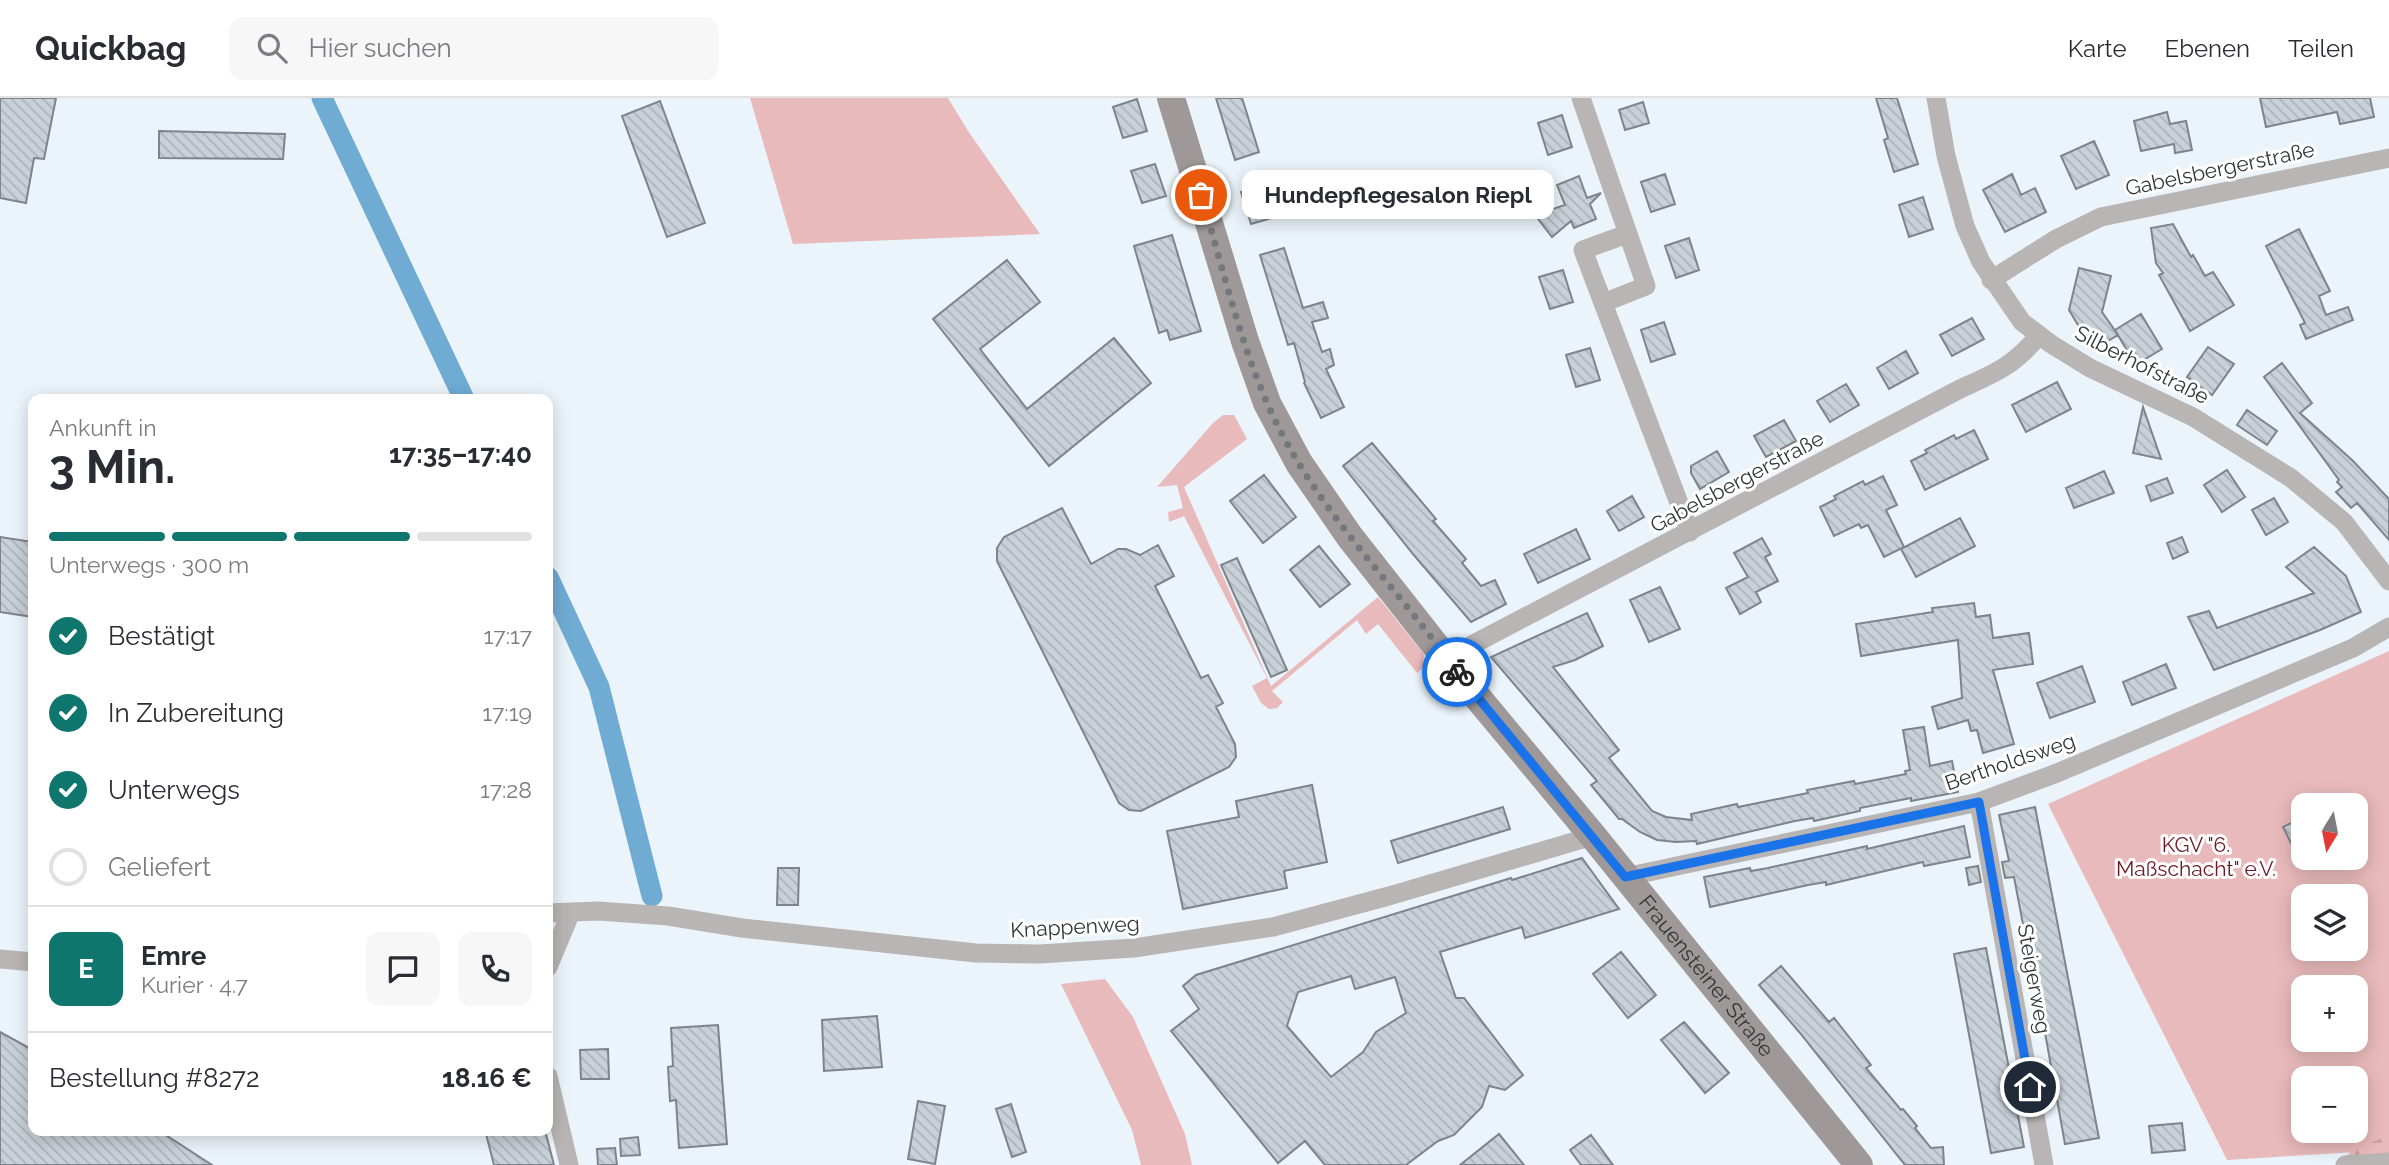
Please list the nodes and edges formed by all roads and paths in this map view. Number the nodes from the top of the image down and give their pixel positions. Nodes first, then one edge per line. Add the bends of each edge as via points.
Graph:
1 (1171, 98) edge
2 (1581, 98) edge
3 (1936, 98) edge
4 (2389, 158) edge
5 (1628, 234) junction
6 (1992, 280) junction
7 (1603, 303) junction
8 (2039, 335) junction
9 (1690, 532) junction
10 (2389, 581) edge
11 (2389, 628) edge
12 (1447, 658) junction
13 (1979, 802) junction
14 (1593, 836) junction
15 (1625, 877) junction
16 (553, 912) edge
17 (571, 912) junction
18 (553, 954) edge
19 (0, 958) edge
20 (28, 961) edge
21 (553, 1097) edge
22 (2389, 1162) edge
23 (569, 1165) edge
24 (1859, 1165) edge
25 (2044, 1165) edge
26 (2345, 1165) edge

1 - 12 main road, Frauensteiner Straße via 1267,403 1299,463 1350,537
2 - 5 street
3 - 6 street, Silberhofstraße via 1965,226
4 - 6 street, Gabelsbergerstraße via 2101,217
5 - 7 street via 1646,286
5 - 7 street via 1583,250
6 - 8 street, Silberhofstraße via 2022,322
7 - 9 street
8 - 9 street, Gabelsbergerstraße via 2009,366
8 - 10 street, Silberhofstraße via 2090,368 2193,417 2291,478 2344,523
9 - 12 street, Gabelsbergerstraße
11 - 13 street, Bertholdsweg via 2057,773
12 - 14 main road, Frauensteiner Straße
13 - 15 street, Bertholdsweg
13 - 25 street, Steigerweg
14 - 15 main road, Frauensteiner Straße
14 - 17 street, Knappenweg via 1273,927 1134,948 976,953 668,916
15 - 24 main road, Frauensteiner Straße
16 - 17 street, Knappenweg
17 - 18 street
19 - 20 street
21 - 23 street
22 - 26 street

